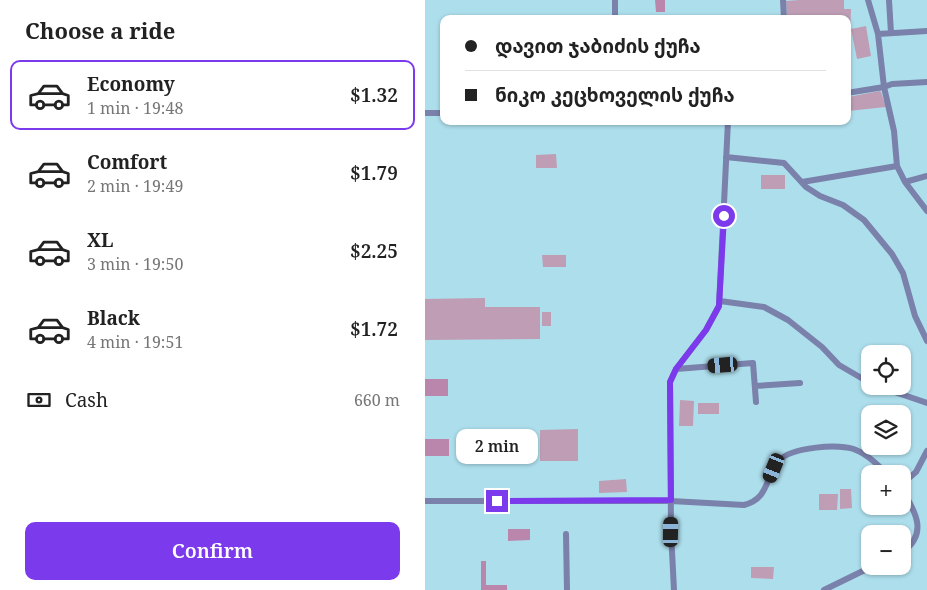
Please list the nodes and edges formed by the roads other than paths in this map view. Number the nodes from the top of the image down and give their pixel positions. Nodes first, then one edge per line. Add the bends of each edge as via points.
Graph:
1 (615, 0) edge
2 (783, 0) edge
3 (868, 0) edge
4 (889, 0) edge
5 (615, 15) edge
6 (784, 15) edge
7 (927, 31) edge
8 (891, 33) junction
9 (879, 34) junction
10 (927, 82) edge
11 (884, 87) junction
12 (851, 92) edge
13 (425, 113) edge
14 (440, 113) edge
15 (728, 125) edge
16 (726, 157) junction
17 (897, 166) junction
18 (927, 176) edge
19 (802, 182) junction
20 (905, 182) junction
21 (927, 211) edge
22 (720, 301) junction
23 (927, 341) edge
24 (676, 369) junction
25 (861, 378) edge
26 (800, 383) dead end
27 (755, 386) junction
28 (902, 395) edge
29 (757, 402) dead end
30 (927, 404) edge
31 (927, 451) edge
32 (877, 465) edge
33 (911, 476) edge
34 (671, 500) junction
35 (425, 501) edge
36 (911, 506) edge
37 (566, 534) dead end
38 (911, 547) edge
39 (861, 572) edge
40 (567, 590) edge
41 (674, 590) edge
42 (824, 590) edge

1 - 5 street
2 - 6 street
3 - 9 street
4 - 8 street
7 - 8 street
8 - 9 street
9 - 11 street
10 - 11 street
11 - 12 street
11 - 17 street via 894,131
13 - 14 street
15 - 16 street
16 - 19 street via 784,163
16 - 22 street
17 - 19 street
17 - 20 street
18 - 20 street
19 - 23 street via 820,196 843,205 864,220 892,254 903,273 915,316
20 - 21 street
22 - 24 street via 706,330
22 - 25 street via 764,307 788,320 839,365
24 - 27 street via 753,363
24 - 34 street via 670,382
26 - 27 street
27 - 29 street
28 - 30 street
31 - 33 street
32 - 34 street via 858,450 850,448 808,448 794,451 779,460 765,490 753,502 744,505
34 - 35 street
34 - 41 street
36 - 38 street via 921,525 920,536
37 - 40 street
39 - 42 street

